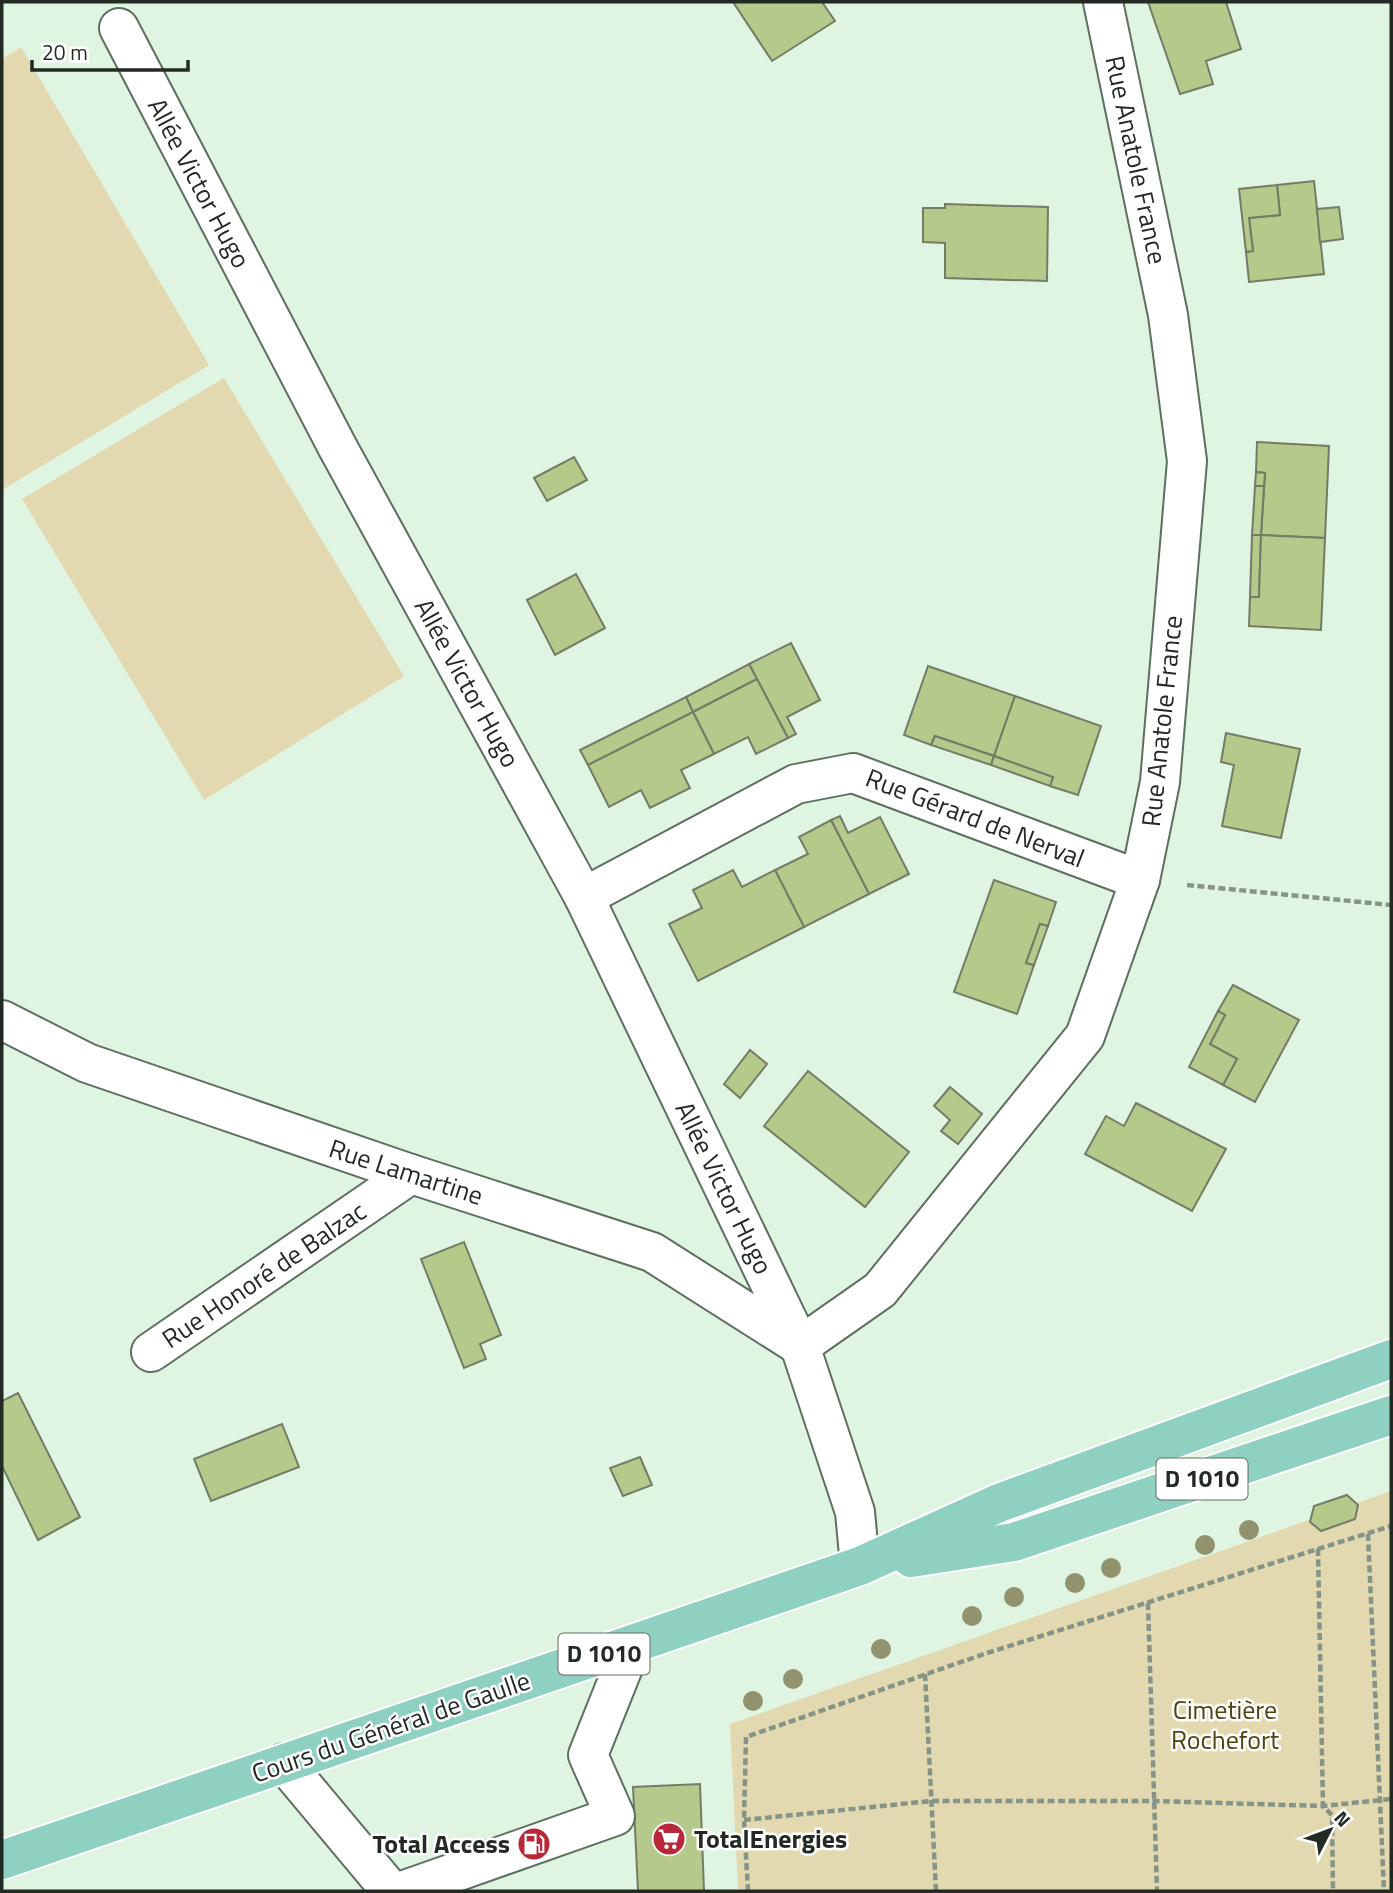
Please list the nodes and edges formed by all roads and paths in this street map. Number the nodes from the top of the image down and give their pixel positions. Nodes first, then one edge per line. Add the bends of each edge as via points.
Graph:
1 (1103, 2) edge
2 (119, 28) dead end
3 (1140, 880) junction
4 (584, 897) junction
5 (1391, 905) edge
6 (2, 1020) edge
7 (411, 1174) junction
8 (800, 1346) junction
9 (151, 1352) dead end
10 (1391, 1359) edge
11 (1391, 1415) edge
12 (1391, 1526) edge
13 (1368, 1534) junction
14 (1318, 1549) junction
15 (860, 1566) junction
16 (1148, 1602) junction
17 (632, 1645) junction
18 (925, 1674) junction
19 (284, 1763) junction
20 (1380, 1799) junction
21 (1391, 1799) edge
22 (931, 1801) junction
23 (1154, 1801) junction
24 (1323, 1806) junction
25 (744, 1820) junction
26 (2, 1860) edge
27 (391, 1891) edge
28 (402, 1891) edge
29 (748, 1891) edge
30 (936, 1891) edge
31 (1157, 1891) edge
32 (1333, 1891) edge
33 (1384, 1891) edge

1 - 3 street, Rue Anatole France via 1168,315 1187,461 1160,782
2 - 4 street, Allée Victor Hugo via 338,448
3 - 4 street, Rue Gérard de Nerval via 853,772 796,784
3 - 5 path
3 - 8 street, Rue Anatole France via 1085,1036 880,1290
4 - 8 street, Allée Victor Hugo
6 - 7 street, Rue Lamartine via 87,1063
7 - 8 street, Rue Lamartine via 652,1252
7 - 9 street, Rue Honoré de Balzac
8 - 15 street via 855,1512
10 - 15 main road, Cours du Général de Gaulle / D 1010 via 999,1503
11 - 15 main road, Cours du Général de Gaulle / D 1010 via 1014,1542
12 - 13 path
13 - 14 path
13 - 20 path
14 - 16 path
14 - 24 path
15 - 17 main road, Cours du Général de Gaulle / D 1010
16 - 18 path
16 - 23 path
17 - 19 main road, Cours du Général de Gaulle / D 1010
17 - 28 street via 587,1755 615,1816
18 - 22 path
18 - 25 path via 746,1737
19 - 26 main road, Cours du Général de Gaulle / D 1010
19 - 27 street
20 - 21 path
20 - 24 path
20 - 33 path
22 - 23 path
22 - 25 path
22 - 30 path
23 - 24 path
23 - 31 path
24 - 32 path via 1332,1815
25 - 29 path

